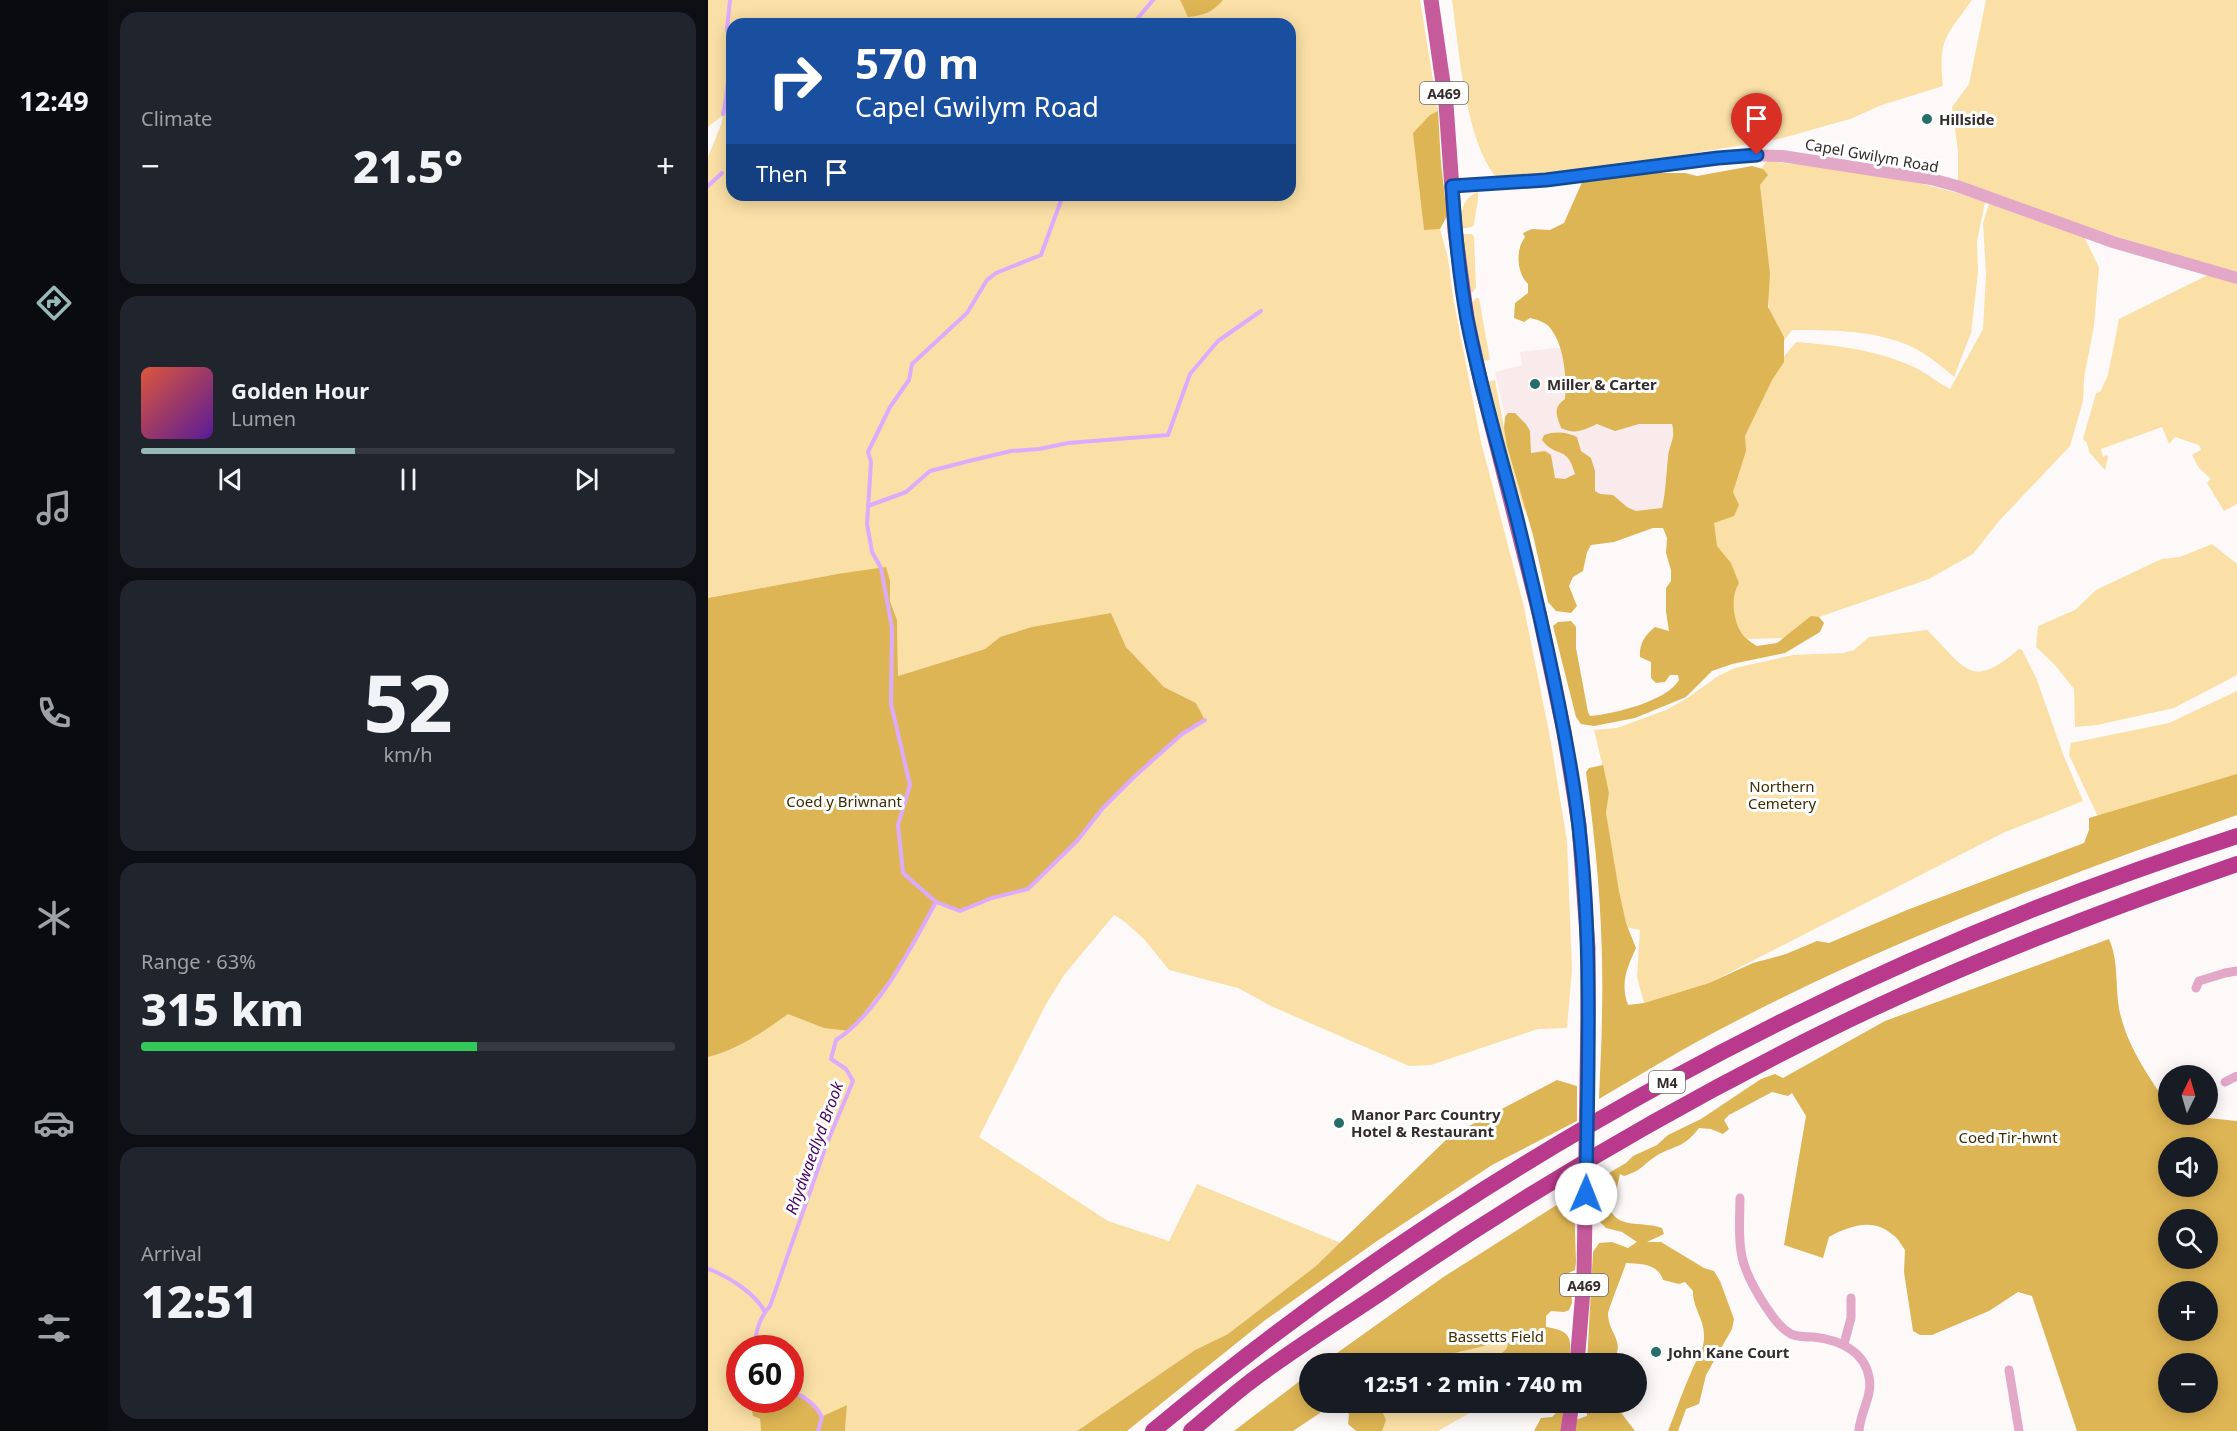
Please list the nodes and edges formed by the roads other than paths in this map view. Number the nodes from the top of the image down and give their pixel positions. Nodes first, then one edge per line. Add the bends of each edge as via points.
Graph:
1 (1431, 0) edge
2 (1452, 186) junction
3 (2237, 278) edge
4 (2237, 836) edge
5 (2237, 864) edge
6 (2237, 971) edge
7 (2196, 988) dead end
8 (2237, 1076) edge
9 (2225, 1082) dead end
10 (1740, 1198) dead end
11 (1851, 1298) dead end
12 (1844, 1344) junction
13 (1578, 1353) edge
14 (2009, 1370) dead end
15 (1570, 1413) edge
16 (1153, 1431) edge
17 (1191, 1431) edge
18 (1568, 1431) edge
19 (1859, 1431) edge
20 (2019, 1431) edge

1 - 2 main road, A469 via 1446,104
2 - 3 street, Capel Gwilym Road via 1546,180 1718,158 1782,156 1957,186 2114,242
2 - 13 main road, A469 via 1467,318 1539,613 1576,801 1588,948 1586,1206
4 - 16 highway, M4 via 2135,870 1972,933 1821,1002 1692,1068 1412,1236 1248,1354
5 - 17 highway, M4 via 1965,968 1820,1033 1698,1097 1429,1259 1248,1383
6 - 7 street via 2199,981
8 - 9 street
10 - 12 street via 1741,1258 1749,1279 1776,1321 1794,1335
11 - 12 street via 1850,1329
12 - 19 street via 1860,1358 1869,1376
14 - 20 street
15 - 18 main road

